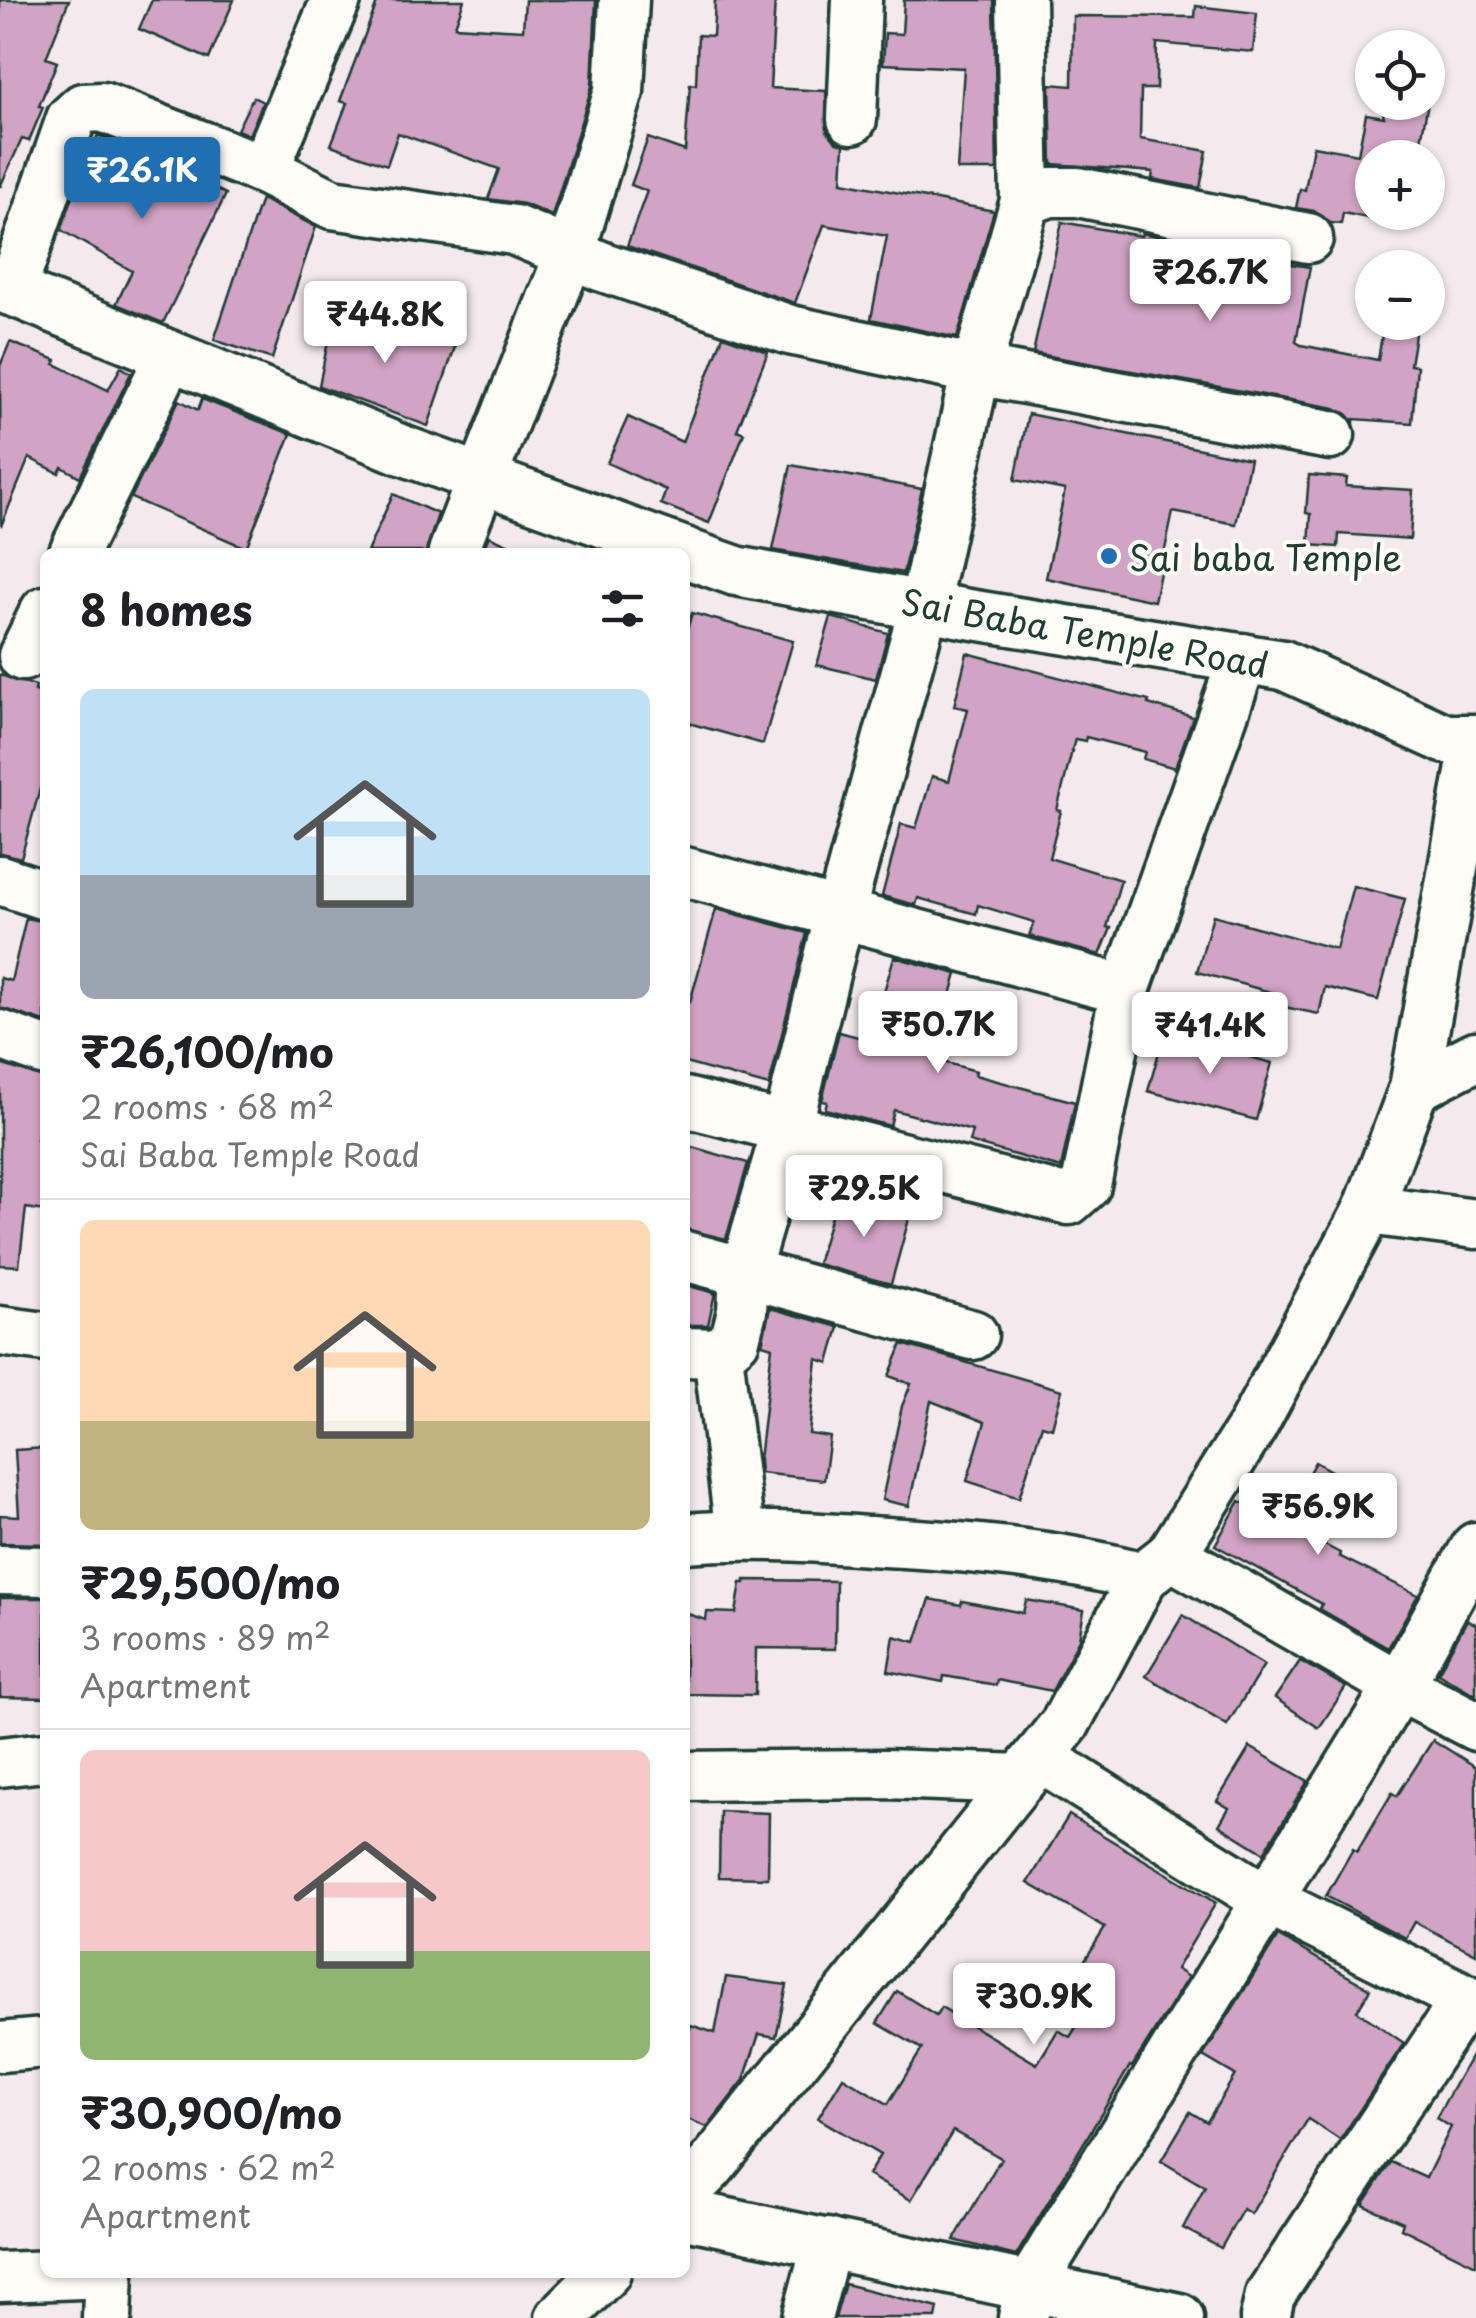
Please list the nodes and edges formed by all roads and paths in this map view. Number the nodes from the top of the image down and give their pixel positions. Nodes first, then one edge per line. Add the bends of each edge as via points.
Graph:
1 (336, 0) edge
2 (624, 0) edge
3 (856, 0) edge
4 (1021, 0) edge
5 (852, 118) dead end
6 (264, 170) junction
7 (1025, 201) junction
8 (1308, 238) dead end
9 (570, 253) junction
10 (5, 288) edge
11 (170, 356) junction
12 (976, 370) junction
13 (1330, 435) dead end
14 (482, 478) junction
15 (76, 548) edge
16 (455, 548) edge
17 (674, 548) edge
18 (690, 554) edge
19 (924, 606) junction
20 (40, 621) edge
21 (23, 656) edge
22 (1243, 658) junction
23 (1476, 739) edge
24 (690, 873) edge
25 (0, 880) edge
26 (40, 893) edge
27 (840, 912) junction
28 (1126, 990) junction
29 (0, 1035) edge
30 (40, 1049) edge
31 (1476, 1056) edge
32 (1414, 1088) junction
33 (690, 1103) edge
34 (786, 1128) junction
35 (1368, 1210) junction
36 (1476, 1224) edge
37 (690, 1258) edge
38 (744, 1274) junction
39 (0, 1330) edge
40 (972, 1335) dead end
41 (40, 1337) edge
42 (701, 1352) edge
43 (740, 1534) junction
44 (690, 1538) edge
45 (1476, 1547) edge
46 (1157, 1566) junction
47 (0, 1570) edge
48 (40, 1571) edge
49 (1399, 1686) junction
50 (1476, 1726) edge
51 (40, 1758) edge
52 (0, 1762) edge
53 (1030, 1768) junction
54 (690, 1776) edge
55 (1267, 1900) junction
56 (1471, 2002) edge
57 (40, 2044) edge
58 (0, 2047) edge
59 (690, 2187) edge
60 (690, 2215) edge
61 (826, 2243) junction
62 (40, 2276) edge
63 (0, 2277) edge
64 (109, 2278) edge
65 (600, 2278) edge
66 (1027, 2302) edge
67 (107, 2318) edge
68 (560, 2318) edge
69 (806, 2318) edge
70 (1180, 2318) edge
71 (1265, 2318) edge

1 - 6 street
2 - 9 street via 620,92
3 - 5 street
4 - 7 street
6 - 9 street via 332,204 514,230
6 - 10 street via 102,106 83,108 70,119
7 - 8 street via 1078,192
7 - 12 street
9 - 12 street via 790,330
9 - 14 street
10 - 11 street, Sai Baba Temple Road
11 - 14 street, Sai Baba Temple Road
11 - 15 street
12 - 13 street
12 - 19 street
14 - 16 street
14 - 17 street, Sai Baba Temple Road
18 - 19 street, Sai Baba Temple Road via 736,571
19 - 22 street, Sai Baba Temple Road
19 - 27 street
20 - 21 street
22 - 23 street, Sai Baba Temple Road via 1283,664 1446,739
22 - 28 street
23 - 32 street
24 - 27 street
25 - 26 street
27 - 28 street
27 - 34 street
28 - 34 street via 1086,1186 1069,1200
29 - 30 street
31 - 32 street
32 - 35 street
33 - 34 street
34 - 38 street
35 - 36 street
35 - 46 street via 1254,1425
37 - 38 street
38 - 40 street
38 - 42 street via 735,1339
39 - 41 street
42 - 43 street
43 - 44 street
43 - 46 street via 992,1548 1100,1565
45 - 49 street
46 - 49 street
46 - 53 street via 1065,1724
47 - 48 street
49 - 50 street
49 - 55 street
51 - 52 street
53 - 54 street
53 - 55 street
53 - 59 street
55 - 56 street
55 - 66 street
56 - 71 street via 1270,2294
57 - 58 street
60 - 61 street
61 - 66 street
61 - 69 street
62 - 63 street
64 - 67 street
65 - 68 street
66 - 70 street

